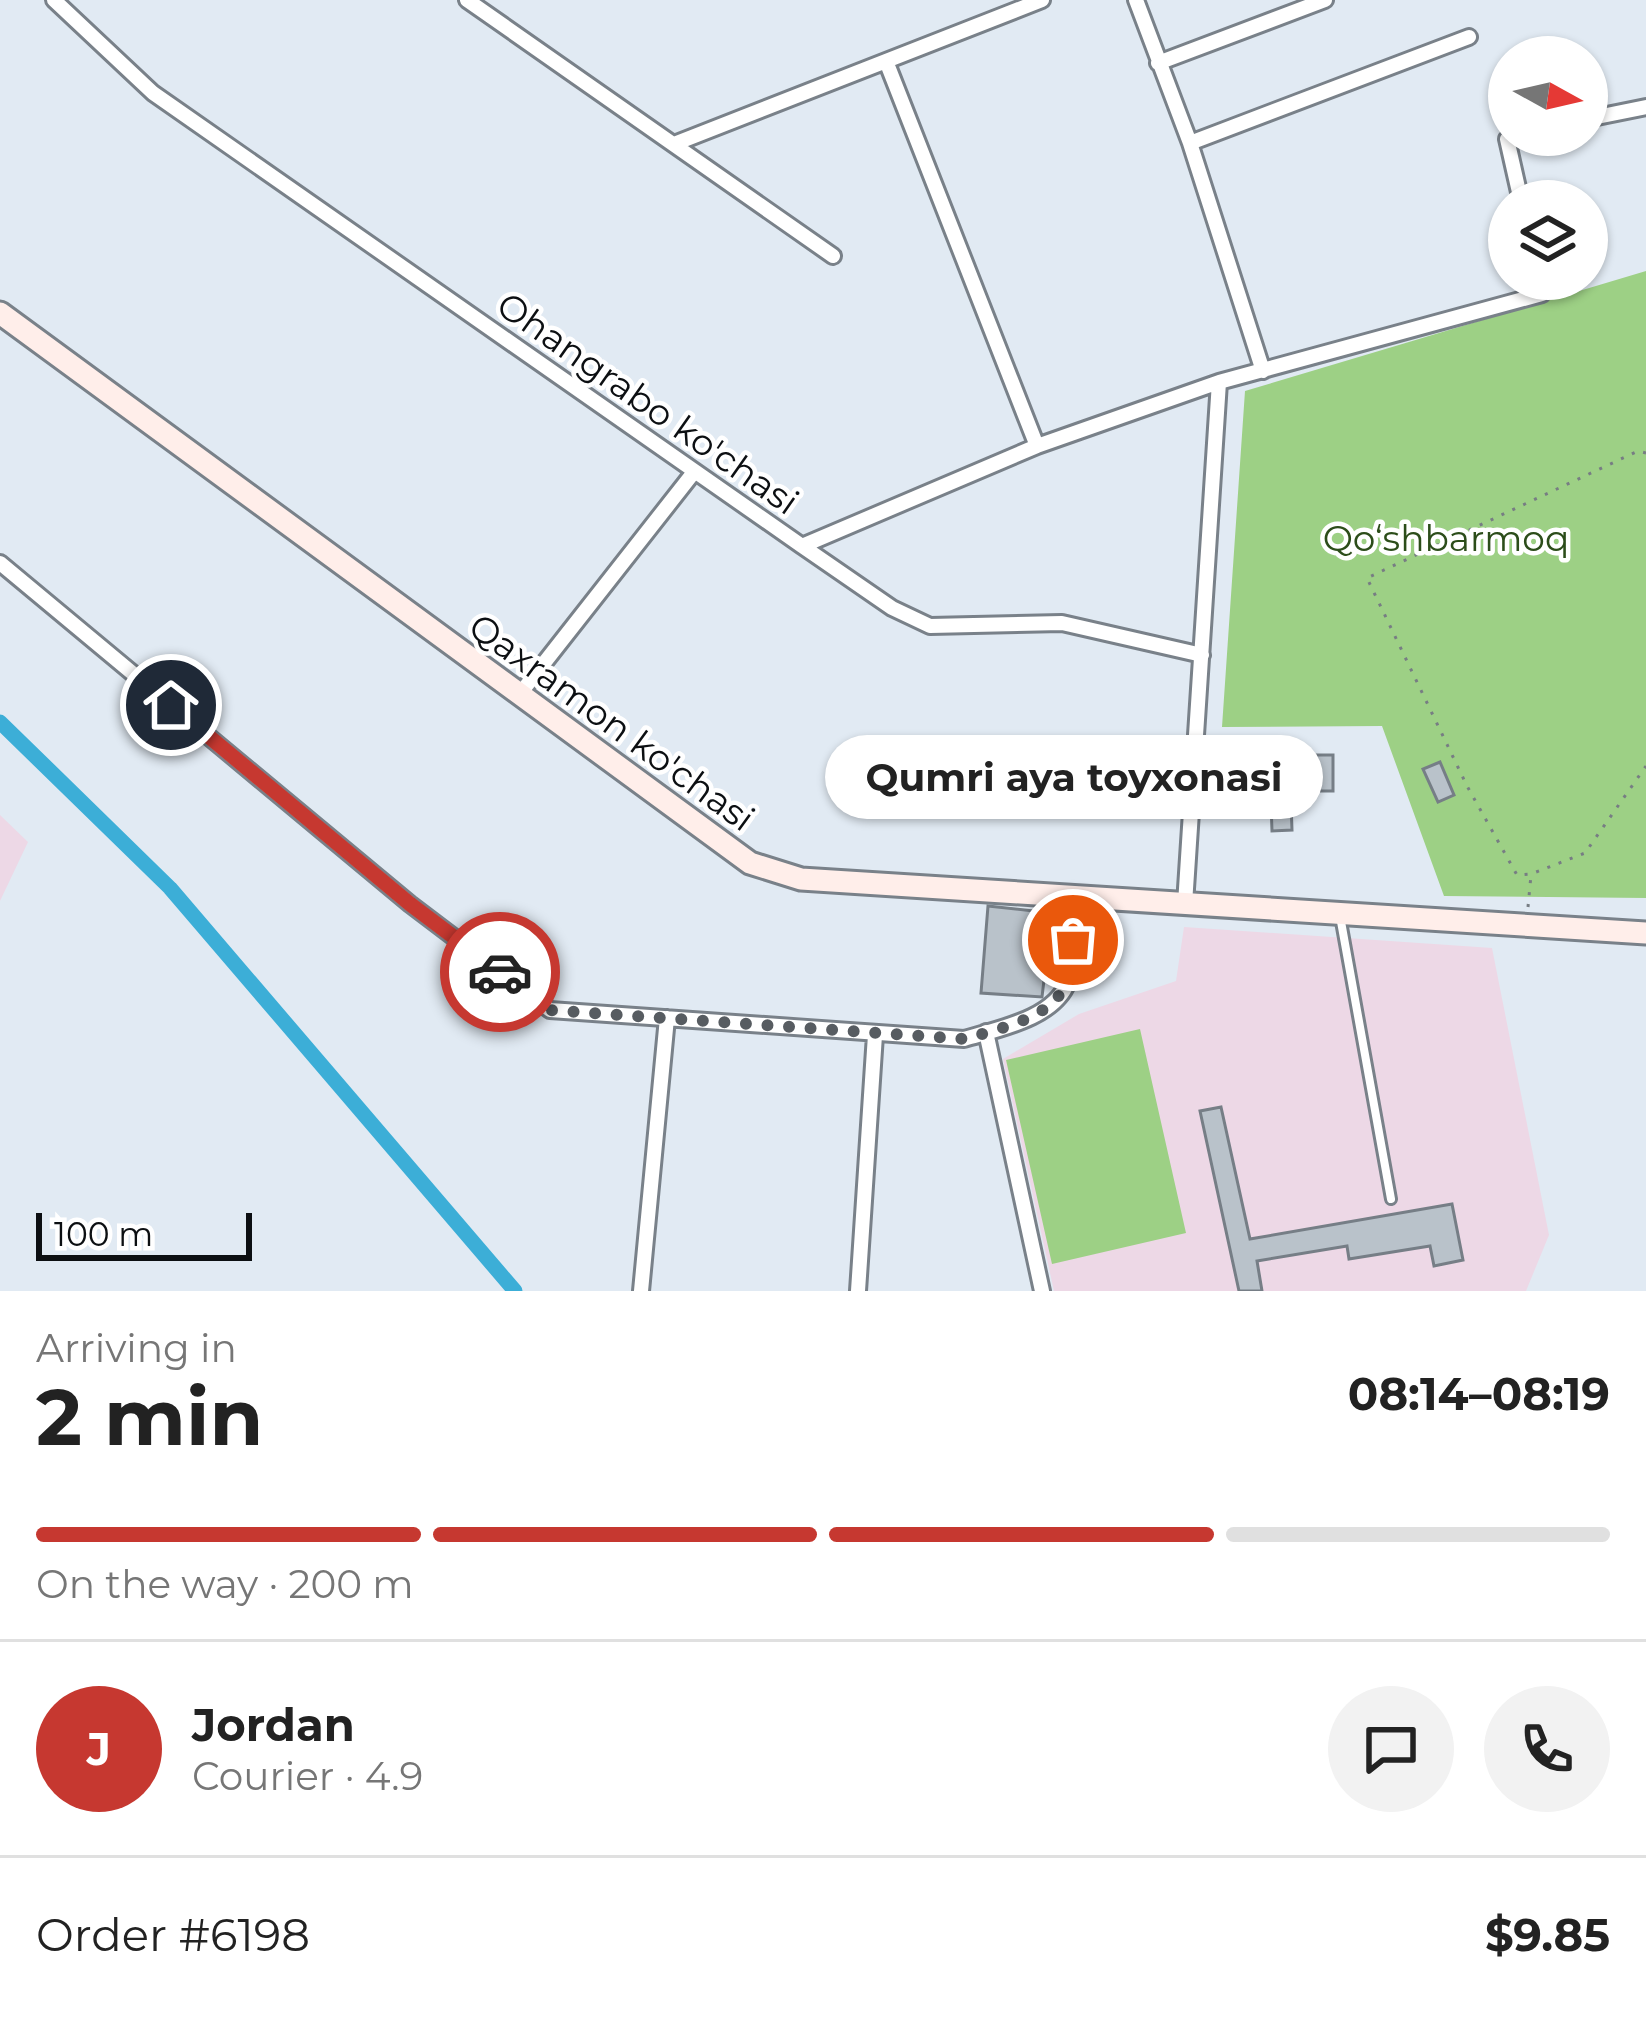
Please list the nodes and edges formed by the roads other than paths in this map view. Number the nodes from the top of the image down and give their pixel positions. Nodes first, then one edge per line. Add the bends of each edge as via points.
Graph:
1 (54, 0) edge
2 (467, 0) edge
3 (1042, 0) edge
4 (1136, 0) edge
5 (1325, 0) edge
6 (1469, 38) dead end
7 (886, 61) junction
8 (1158, 63) junction
9 (1646, 107) edge
10 (1608, 115) edge
11 (1190, 142) junction
12 (674, 144) junction
13 (833, 256) dead end
14 (1520, 300) edge
15 (0, 313) edge
16 (1264, 371) junction
17 (1219, 382) junction
18 (1037, 446) junction
19 (694, 472) junction
20 (802, 546) junction
21 (0, 562) edge
22 (1202, 655) junction
23 (519, 695) junction
24 (1079, 897) junction
25 (1185, 904) junction
26 (1340, 915) junction
27 (1646, 933) edge
28 (667, 1018) junction
29 (986, 1032) junction
30 (874, 1035) junction
31 (1391, 1199) dead end
32 (641, 1291) edge
33 (858, 1291) edge
34 (1042, 1291) edge

1 - 19 street, Ohangrabo ko'chasi via 153,93
2 - 12 street
3 - 7 street
4 - 8 street
5 - 8 street
6 - 11 street
7 - 12 street
7 - 18 street
8 - 11 street
9 - 10 street
11 - 16 street
12 - 13 street
14 - 16 street, Ohangrabo ko'chasi
15 - 23 street, Qaxramon ko'chasi
16 - 17 street, Ohangrabo ko'chasi
17 - 18 street, Ohangrabo ko'chasi
17 - 22 street
18 - 20 street, Ohangrabo ko'chasi
19 - 20 street, Ohangrabo ko'chasi
19 - 23 street
20 - 22 street via 930,626 1062,623
21 - 28 street via 410,904 550,1010
22 - 25 street
23 - 24 street, Qaxramon ko'chasi via 750,863 801,879
24 - 25 street, Qaxramon ko'chasi
24 - 29 street via 1067,982 1056,1000
25 - 26 street, Qaxramon ko'chasi
26 - 27 street, Qaxramon ko'chasi
26 - 31 lane
28 - 30 street
28 - 32 street
29 - 30 street via 964,1039
29 - 34 street
30 - 33 street

